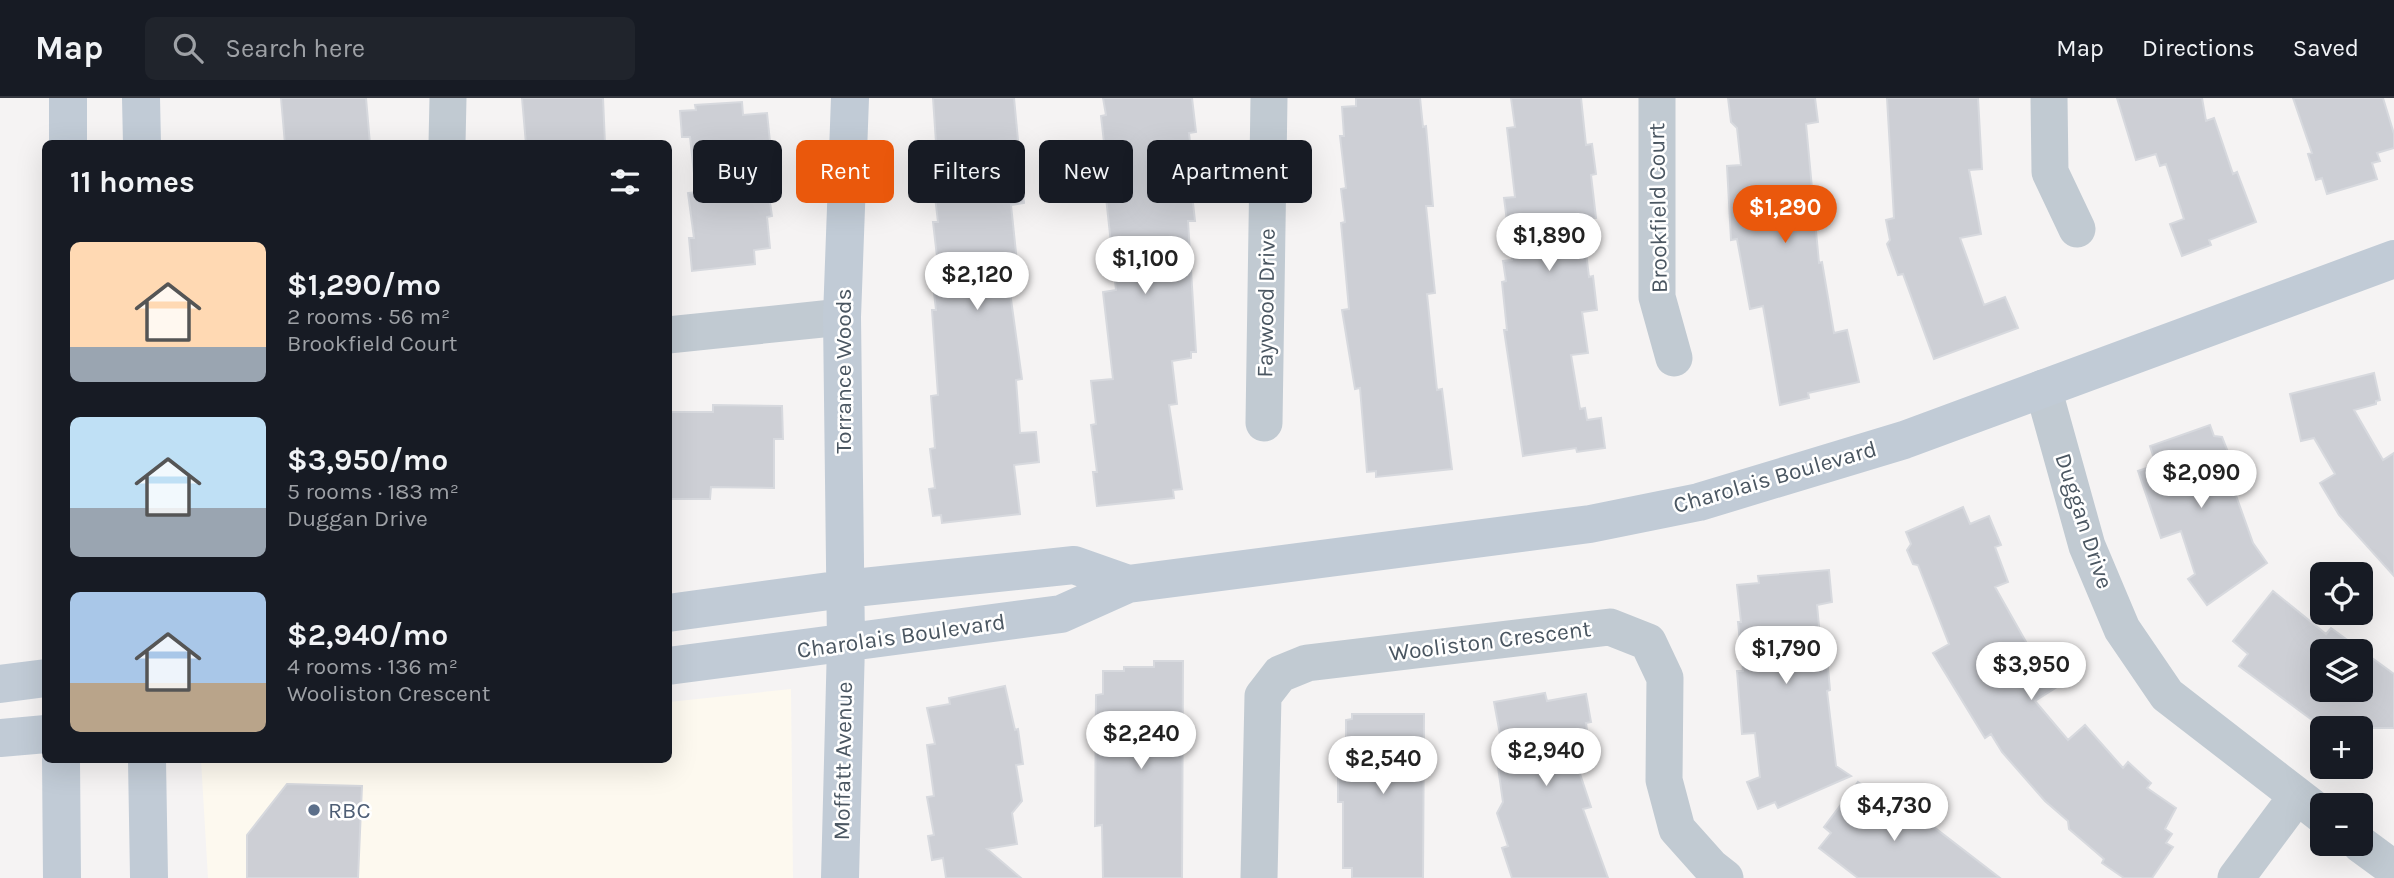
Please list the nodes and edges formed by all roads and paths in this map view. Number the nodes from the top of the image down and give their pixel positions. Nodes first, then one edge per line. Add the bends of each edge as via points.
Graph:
1 (68, 98) edge
2 (141, 98) edge
3 (448, 98) edge
4 (850, 98) edge
5 (1269, 98) edge
6 (1657, 98) edge
7 (2049, 98) edge
8 (68, 140) edge
9 (142, 140) edge
10 (447, 140) edge
11 (2077, 229) dead end
12 (2394, 259) edge
13 (842, 317) junction
14 (672, 335) edge
15 (1674, 358) dead end
16 (2043, 388) junction
17 (1264, 423) dead end
18 (1128, 584) junction
19 (844, 589) junction
20 (672, 612) edge
21 (846, 644) junction
22 (672, 666) edge
23 (42, 679) edge
24 (0, 684) edge
25 (42, 734) edge
26 (0, 738) edge
27 (61, 763) edge
28 (147, 763) edge
29 (2309, 806) edge
30 (2373, 854) edge
31 (2394, 869) edge
32 (62, 878) edge
33 (149, 878) edge
34 (840, 878) edge
35 (1259, 878) edge
36 (1725, 878) edge
37 (2236, 878) edge

1 - 8 street
2 - 9 street
3 - 10 street
4 - 13 street, Torrance Woods
5 - 17 street, Faywood Drive
6 - 15 street, Brookfield Court via 1657,297
7 - 11 street via 2050,172
12 - 16 street, Charolais Boulevard
13 - 14 street
13 - 19 street, Torrance Woods
16 - 18 street, Charolais Boulevard via 1904,440 1699,502 1590,524
16 - 29 street, Duggan Drive via 2087,546 2122,629 2167,695
18 - 19 street, Charolais Boulevard via 1074,565
18 - 21 street, Charolais Boulevard via 1060,614
19 - 20 street, Charolais Boulevard
19 - 21 street, Torrance Woods
21 - 22 street, Charolais Boulevard
21 - 34 street, Moffatt Avenue
23 - 24 street
25 - 26 street
27 - 32 street
28 - 33 street
29 - 37 street
30 - 31 street
35 - 36 street, Wooliston Crescent via 1263,696 1280,674 1307,663 1610,627 1648,642 1665,678 1664,780 1677,830

